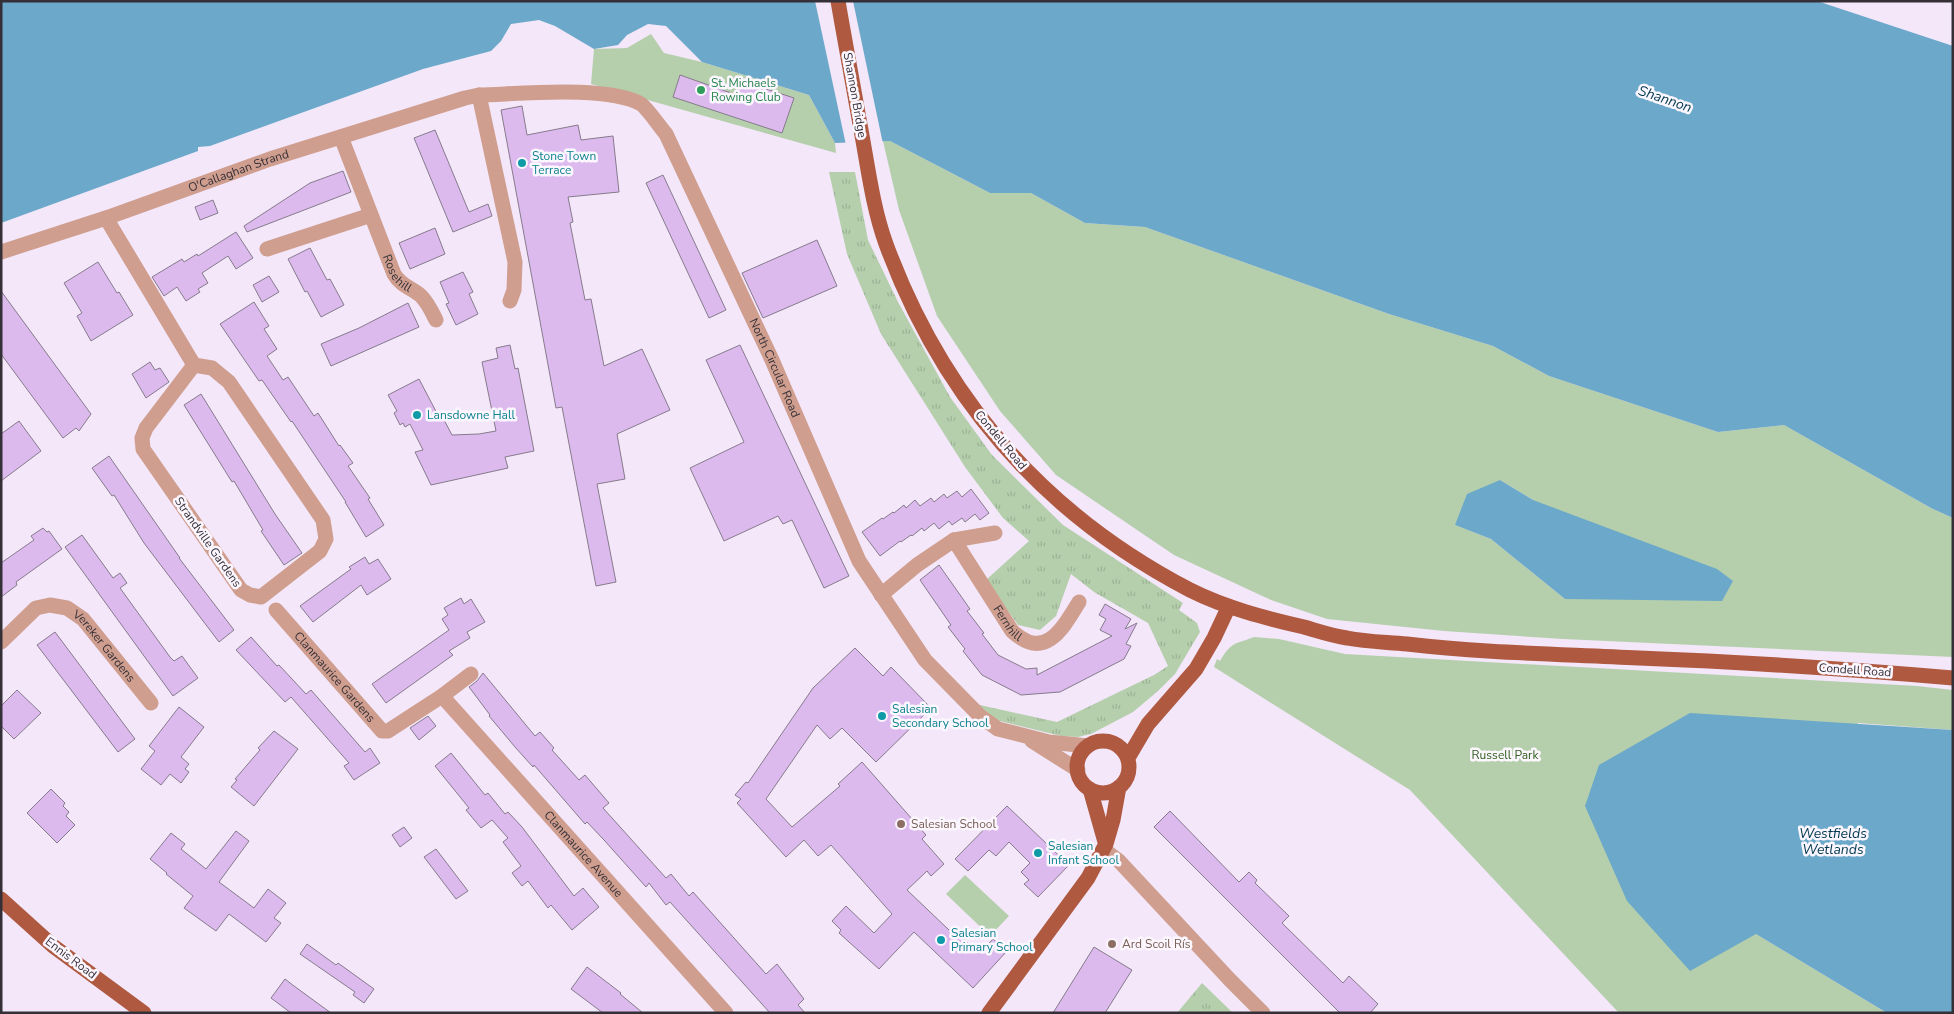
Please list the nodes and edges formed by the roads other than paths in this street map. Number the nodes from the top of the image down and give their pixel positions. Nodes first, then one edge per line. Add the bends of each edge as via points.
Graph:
1 (838, 1) edge
2 (479, 96) junction
3 (341, 137) junction
4 (872, 189) joint
5 (371, 215) junction
6 (106, 218) junction
7 (267, 249) dead end
8 (1, 252) edge
9 (510, 301) dead end
10 (436, 320) dead end
11 (194, 365) junction
12 (995, 533) dead end
13 (954, 540) junction
14 (881, 595) junction
15 (1078, 602) dead end
16 (1230, 606) junction
17 (276, 610) dead end
18 (1, 642) edge
19 (471, 674) dead end
20 (1953, 678) edge
21 (442, 696) junction
22 (151, 703) dead end
23 (1148, 724) junction
24 (1025, 737) junction
25 (1115, 744) junction
26 (1088, 746) junction
27 (1128, 758) junction
28 (1078, 770) junction
29 (1119, 787) junction
30 (1090, 789) junction
31 (1104, 846) junction
32 (1, 899) edge
33 (144, 1013) edge
34 (726, 1013) edge
35 (989, 1013) edge
36 (1263, 1013) edge

1 - 4 main road, Shannon Bridge
2 - 3 street, O'Callaghan Strand
2 - 9 street via 516,262
2 - 14 street, North Circular Road via 577,92 617,97 642,105 666,134 772,360 859,561
3 - 5 street, Rosehill
3 - 6 street, O'Callaghan Strand
4 - 16 main road, Condell Road via 885,241 904,286 951,376 990,431 1029,474 1078,518 1136,559 1191,590
5 - 7 street
5 - 10 street, Rosehill via 398,281 421,296
6 - 8 street, O'Callaghan Strand
6 - 11 street
11 - 11 street, Strandville Gardens via 212,368 229,382 324,520 326,540 320,551 261,597 241,590 143,449 142,438 146,428
12 - 13 street
13 - 14 street
13 - 15 street, Fernhill via 1012,632 1021,639 1031,643 1053,638 1061,631
14 - 24 street, North Circular Road via 925,660 981,717 998,729
16 - 20 main road, Condell Road via 1256,616 1347,638 1441,648 1758,662
16 - 23 main road via 1196,669
17 - 21 street, Clanmaurice Gardens via 382,731 388,731
18 - 22 street, Vereker Gardens via 36,608 50,605 68,608 83,619
19 - 21 street, Clanmaurice Gardens
21 - 34 street, Clanmaurice Avenue
23 - 25 main road
23 - 27 main road
24 - 26 street, North Circular Road
24 - 28 street, North Circular Road
25 - 26 main road via 1101,741
25 - 27 main road
26 - 28 main road via 1078,761
27 - 29 main road via 1128,774
28 - 30 main road
29 - 30 main road via 1105,792
29 - 31 main road
30 - 31 main road
31 - 35 main road via 1088,878
31 - 36 street
32 - 33 main road, Ennis Road via 53,946

